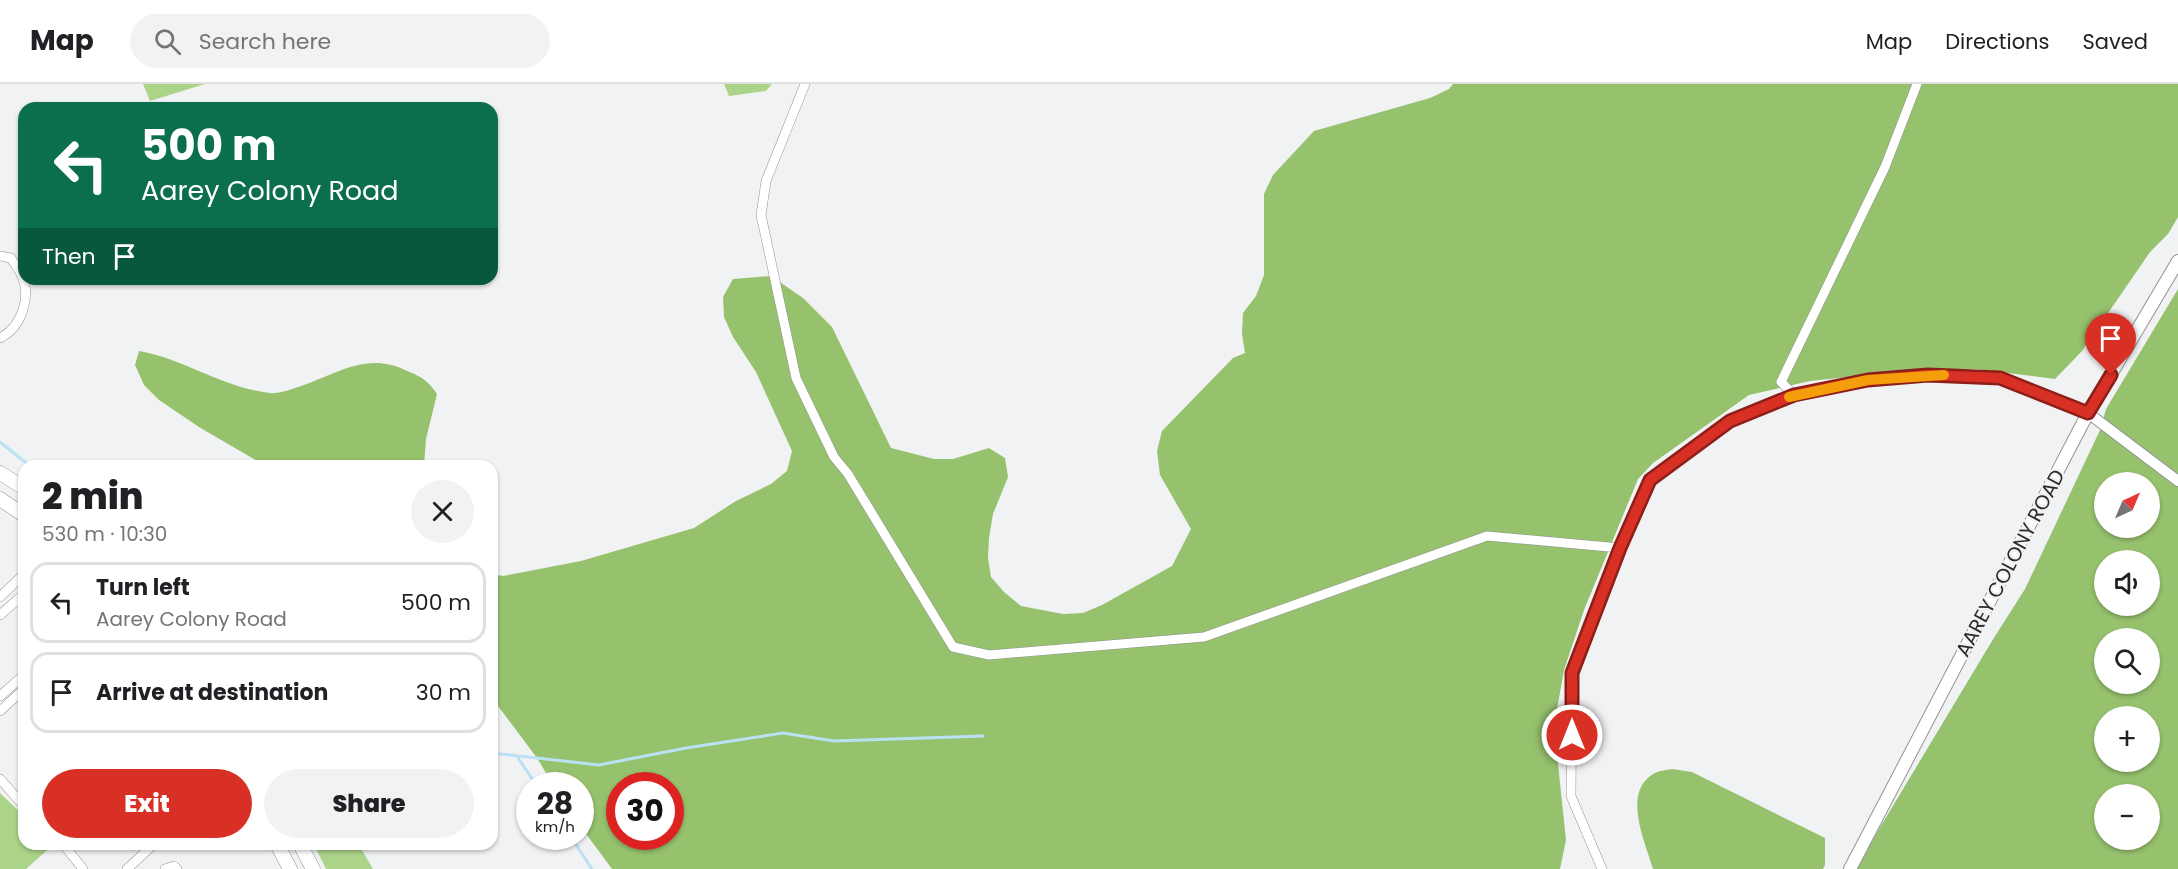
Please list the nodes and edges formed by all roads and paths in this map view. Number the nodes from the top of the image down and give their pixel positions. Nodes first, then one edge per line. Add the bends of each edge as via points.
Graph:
1 (805, 84) edge
2 (1917, 84) edge
3 (0, 256) edge
4 (2178, 261) edge
5 (18, 270) edge
6 (23, 285) edge
7 (6, 325) dead end
8 (0, 337) edge
9 (1794, 395) junction
10 (2088, 413) junction
11 (0, 473) edge
12 (2178, 481) edge
13 (18, 484) edge
14 (0, 499) edge
15 (18, 511) edge
16 (1620, 548) junction
17 (18, 580) edge
18 (0, 597) edge
19 (18, 599) edge
20 (0, 615) edge
21 (18, 680) edge
22 (18, 694) edge
23 (0, 696) edge
24 (0, 711) edge
25 (0, 779) edge
26 (18, 799) edge
27 (68, 850) edge
28 (148, 850) edge
29 (280, 850) edge
30 (303, 850) edge
31 (82, 869) edge
32 (127, 869) edge
33 (165, 869) edge
34 (177, 869) edge
35 (290, 869) edge
36 (313, 869) edge
37 (1602, 869) edge
38 (1850, 869) edge

1 - 16 street via 766,181 761,215 796,378 834,457 953,647 989,655 1204,637 1487,536
2 - 9 street via 1885,167 1781,382
3 - 5 street via 10,258
4 - 10 main road, AAREY COLONY ROAD
6 - 8 street via 22,317 8,334
7 - 8 street
9 - 10 street via 1878,379 1928,375 2000,378
9 - 16 street via 1730,421 1650,480
10 - 12 street
10 - 38 main road, AAREY COLONY ROAD
11 - 13 main road
14 - 15 main road
16 - 37 street via 1572,673 1571,796
17 - 18 street
19 - 20 street
21 - 23 street
22 - 24 street
25 - 26 street
27 - 31 street
28 - 32 street
29 - 35 main road
30 - 36 main road
33 - 34 street

